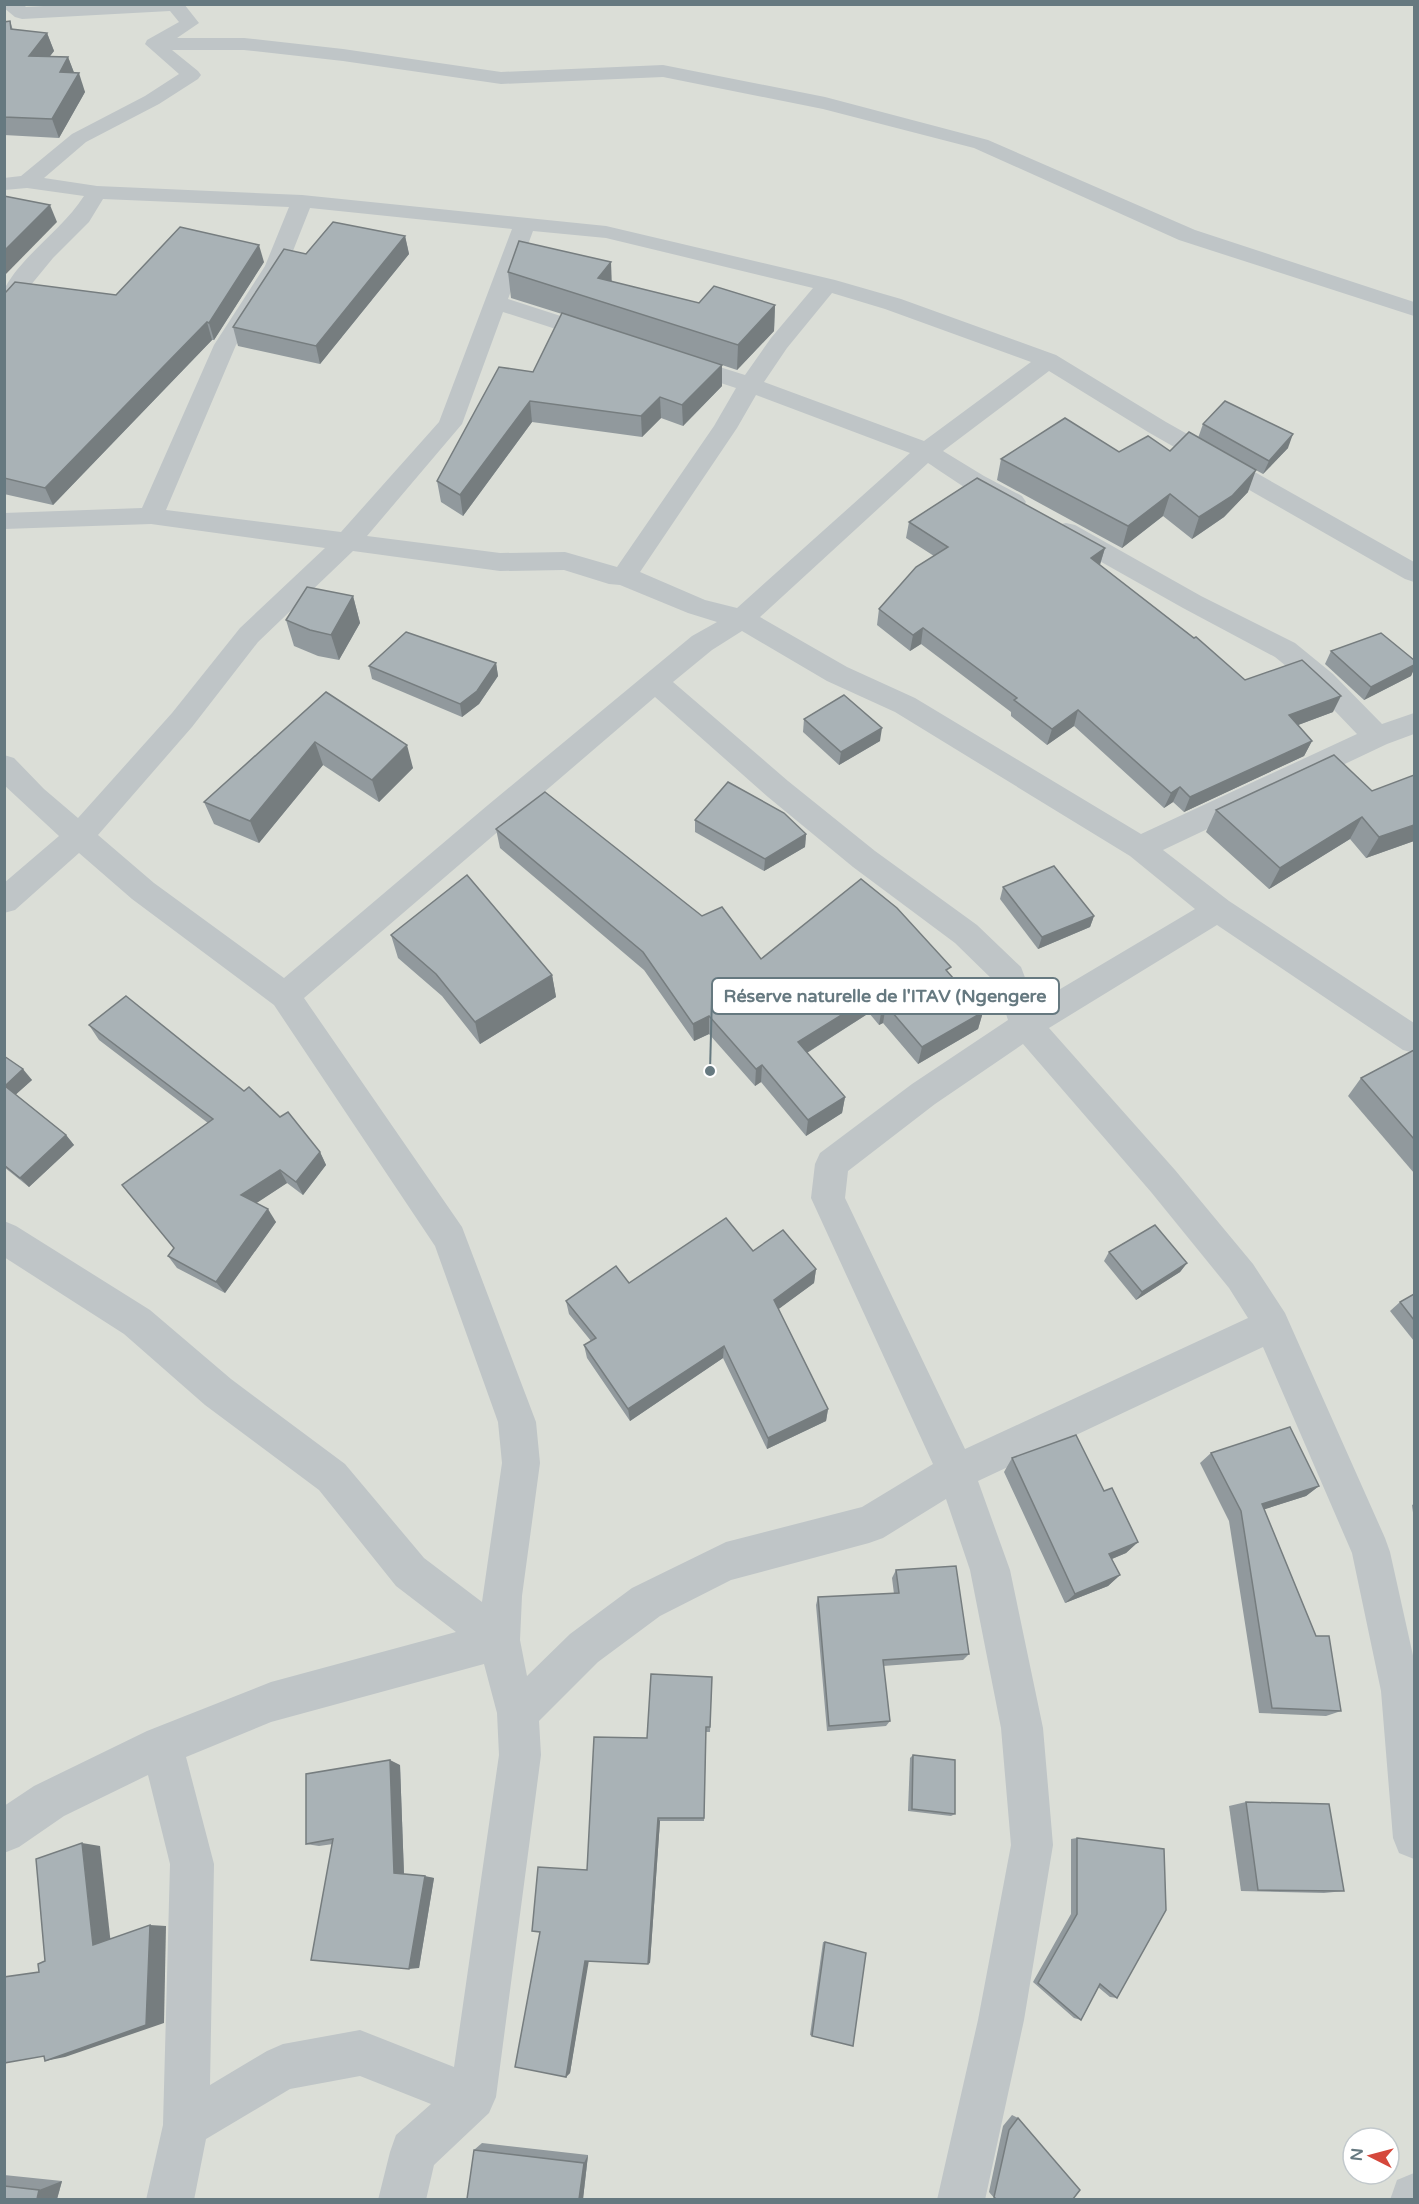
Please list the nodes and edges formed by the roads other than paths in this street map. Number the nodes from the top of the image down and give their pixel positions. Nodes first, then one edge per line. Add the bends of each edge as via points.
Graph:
1 (19, 9) edge
2 (154, 44) junction
3 (27, 182) junction
4 (4, 184) edge
5 (97, 192) junction
6 (302, 201) junction
7 (525, 224) junction
8 (827, 285) junction
9 (4, 303) edge
10 (495, 303) junction
11 (1414, 309) edge
12 (617, 342) edge
13 (661, 356) edge
14 (1048, 360) junction
15 (750, 385) junction
16 (927, 451) junction
17 (151, 516) junction
18 (4, 521) edge
19 (350, 540) junction
20 (1414, 573) edge
21 (624, 576) junction
22 (742, 619) junction
23 (656, 682) junction
24 (1414, 723) edge
25 (1377, 737) junction
26 (4, 766) edge
27 (79, 836) junction
28 (1140, 848) junction
29 (4, 900) edge
30 (1218, 910) junction
31 (285, 996) junction
32 (1026, 1025) junction
33 (1406, 1025) edge
34 (4, 1238) edge
35 (1272, 1325) junction
36 (956, 1472) junction
37 (500, 1640) junction
38 (518, 1713) junction
39 (162, 1746) junction
40 (4, 1832) edge
41 (1414, 1838) edge
42 (473, 2097) junction
43 (186, 2125) junction
44 (170, 2199) edge
45 (402, 2199) edge
46 (961, 2199) edge

1 - 2 street via 175,5 190,22
2 - 3 street via 191,75 79,138
2 - 11 street via 244,44 501,78 663,71 825,102 981,144 1187,235
3 - 4 street
3 - 5 street
5 - 6 street
5 - 9 street via 81,217
6 - 7 street
6 - 17 street via 276,267 225,345
7 - 8 street via 606,232
7 - 10 street
8 - 14 street via 893,304
8 - 15 street
10 - 12 street
10 - 19 street via 450,424
13 - 15 street
14 - 16 street
14 - 20 street via 1157,427
15 - 16 street
15 - 21 street
16 - 22 street
16 - 25 street via 975,482 1285,650 1323,681
17 - 18 street
17 - 19 street
19 - 21 street via 500,562 564,561
19 - 27 street via 249,635 182,720
21 - 22 street via 697,607
22 - 23 street via 702,643
22 - 28 street via 837,674 905,705
23 - 31 street
23 - 32 street via 864,859 966,934 1010,976
24 - 25 street
25 - 28 street
26 - 27 street
27 - 29 street
27 - 31 street via 143,891
28 - 30 street
30 - 32 street
30 - 33 street
31 - 37 street via 450,1238 517,1422 521,1463 502,1596
32 - 35 street via 1241,1276
32 - 36 street via 872,1131 832,1164 828,1198
34 - 37 street via 137,1322 218,1392 332,1477 410,1572
35 - 36 street
35 - 41 street via 1371,1552 1401,1691
36 - 38 street via 869,1524 726,1562 646,1602 584,1648
36 - 46 street via 990,1570 1020,1717 1032,1845 1001,2020
37 - 38 street
37 - 39 street via 271,1702
38 - 42 street via 520,1755
39 - 40 street via 50,1801
39 - 43 street via 192,1864
42 - 43 street via 360,2054 283,2067
42 - 45 street via 413,2152
43 - 44 street

